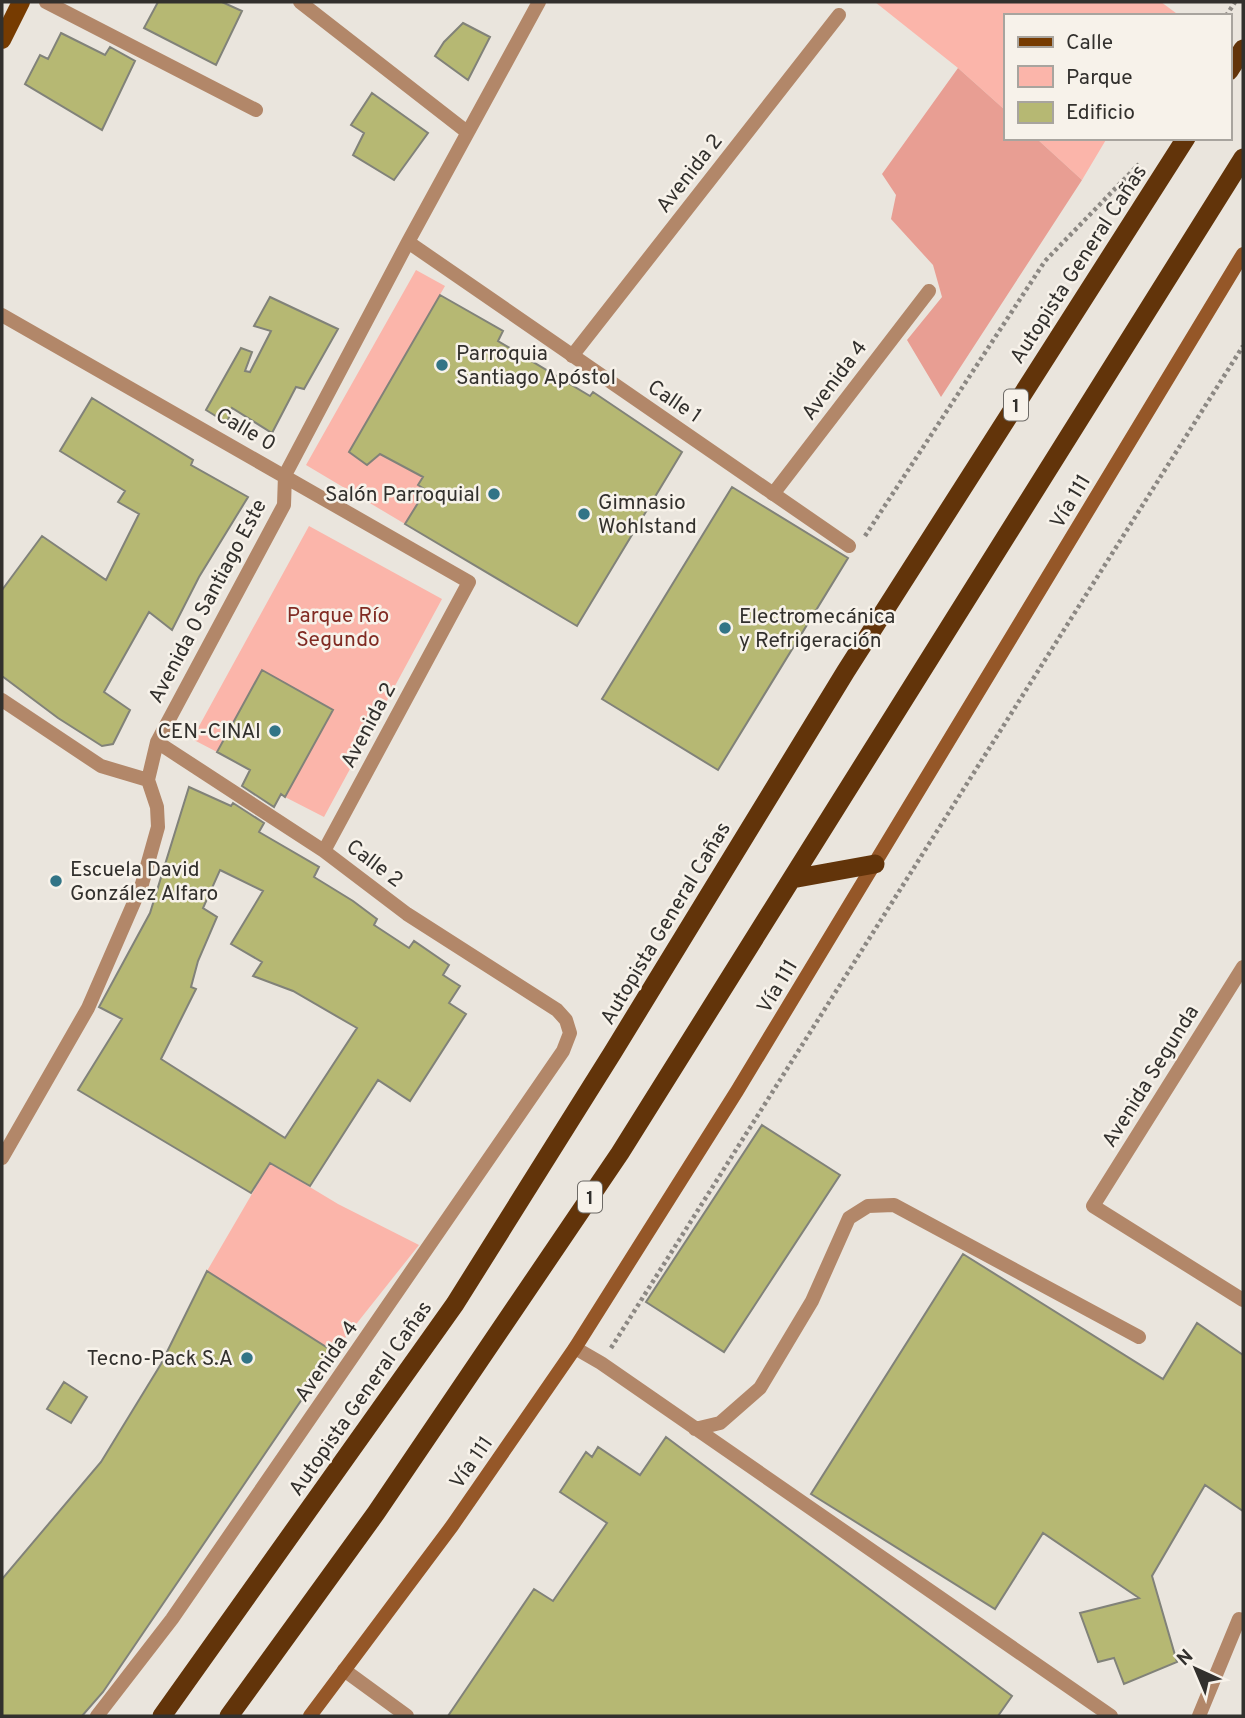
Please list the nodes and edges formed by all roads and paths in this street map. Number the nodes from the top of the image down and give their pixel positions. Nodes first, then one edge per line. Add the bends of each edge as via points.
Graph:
1 (21, 2) edge
2 (46, 2) edge
3 (300, 2) edge
4 (539, 2) edge
5 (839, 15) dead end
6 (2, 40) edge
7 (1243, 49) edge
8 (1231, 68) edge
9 (256, 110) dead end
10 (467, 132) junction
11 (1185, 140) edge
12 (1146, 157) dead end
13 (1243, 158) edge
14 (408, 242) junction
15 (1243, 254) edge
16 (929, 291) dead end
17 (2, 315) edge
18 (1243, 346) edge
19 (572, 356) junction
20 (285, 475) junction
21 (773, 494) junction
22 (849, 546) joint
23 (469, 582) joint
24 (2, 700) edge
25 (157, 742) junction
26 (148, 780) junction
27 (324, 851) junction
28 (875, 864) junction
29 (792, 879) junction
30 (1243, 967) edge
31 (566, 1020) joint
32 (2, 1158) edge
33 (1243, 1300) edge
34 (1139, 1337) dead end
35 (575, 1348) junction
36 (601, 1363) junction
37 (695, 1429) junction
38 (1239, 1619) dead end
39 (344, 1670) junction
40 (97, 1716) edge
41 (162, 1716) edge
42 (229, 1716) edge
43 (310, 1716) edge
44 (407, 1716) edge
45 (1111, 1716) edge
46 (1199, 1716) edge

1 - 6 main road
2 - 9 street
3 - 10 street
4 - 10 street, Avenida 0 Santiago Este
5 - 19 street, Avenida 2
7 - 8 highway
10 - 14 street, Avenida 0 Santiago Este
11 - 41 highway, Autopista General Cañas / 1 via 846,671 455,1304
12 - 22 path via 1045,261 862,541
13 - 29 highway, 1
14 - 19 street, Calle 1
14 - 20 street, Avenida 0 Santiago Este
15 - 28 main road, Vía 111
16 - 21 street, Avenida 4
17 - 20 street, Calle 0
18 - 36 path
19 - 21 street, Calle 1
20 - 23 street, Calle 0
20 - 25 street, Avenida 0 Santiago Este via 284,505
21 - 22 street, Calle 1
23 - 27 street, Avenida 2
24 - 26 street via 101,766
25 - 26 street, Avenida 0 Santiago Este
25 - 27 street, Calle 2
26 - 32 street, Avenida 0 Santiago Este via 158,827 142,884 88,1008
27 - 31 street, Calle 2 via 407,914
28 - 29 highway
28 - 35 main road, Vía 111
29 - 42 highway, 1 via 620,1153 376,1513
30 - 33 street, Avenida Segunda via 1093,1206
31 - 40 street, Avenida 4 via 570,1033 563,1051 173,1619
34 - 37 street via 894,1205 868,1206 849,1217 813,1301 760,1388 720,1423
35 - 36 street
35 - 39 main road, Vía 111 via 452,1526
36 - 37 street
37 - 45 street
38 - 46 street
39 - 43 main road, Vía 111
39 - 44 street

